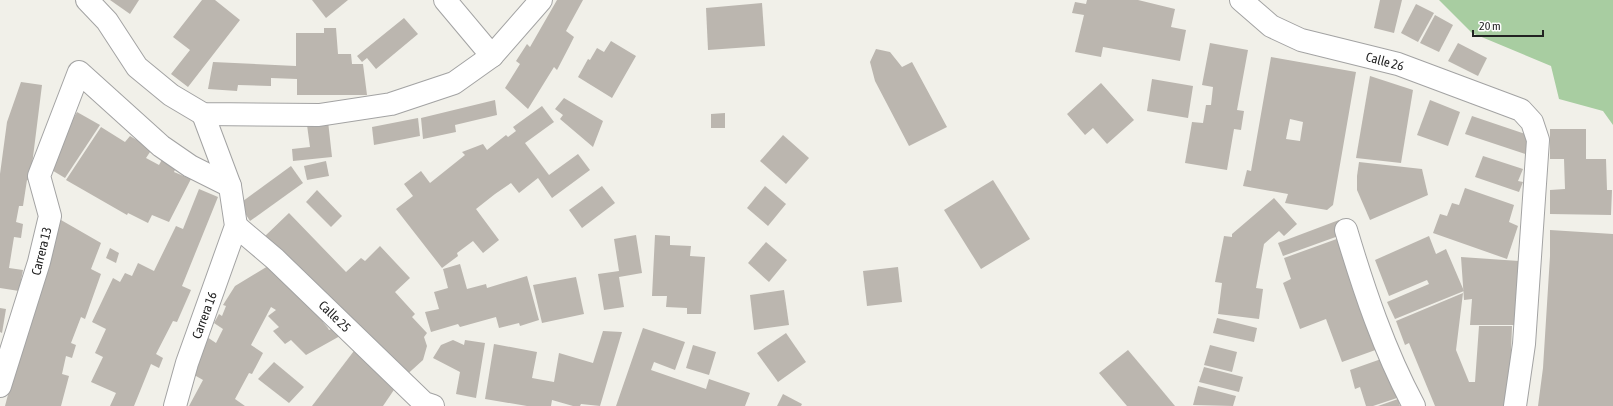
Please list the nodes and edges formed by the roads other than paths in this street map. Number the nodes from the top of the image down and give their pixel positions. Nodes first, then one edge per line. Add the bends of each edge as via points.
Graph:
1 (87, 0) edge
2 (445, 0) edge
3 (541, 0) edge
4 (1241, 0) edge
5 (492, 56) junction
6 (203, 114) junction
7 (230, 186) junction
8 (236, 226) junction
9 (1346, 230) dead end
10 (0, 386) edge
11 (175, 406) edge
12 (433, 406) edge
13 (1414, 406) edge
14 (1515, 406) edge

1 - 6 street via 107,21 138,68 171,95
2 - 5 street
3 - 5 street
4 - 14 street, Calle 26 via 1271,26 1301,40 1398,64 1521,110 1532,122 1538,140 1524,344
5 - 6 street via 454,83 391,104 319,115
6 - 7 street
7 - 8 street
7 - 10 street, Carrera 13 via 190,166 161,146 79,72 39,176 50,216 39,262
8 - 11 street, Carrera 16 via 187,363
8 - 12 street, Calle 25 via 280,264 424,403
9 - 13 street via 1361,280 1396,372

